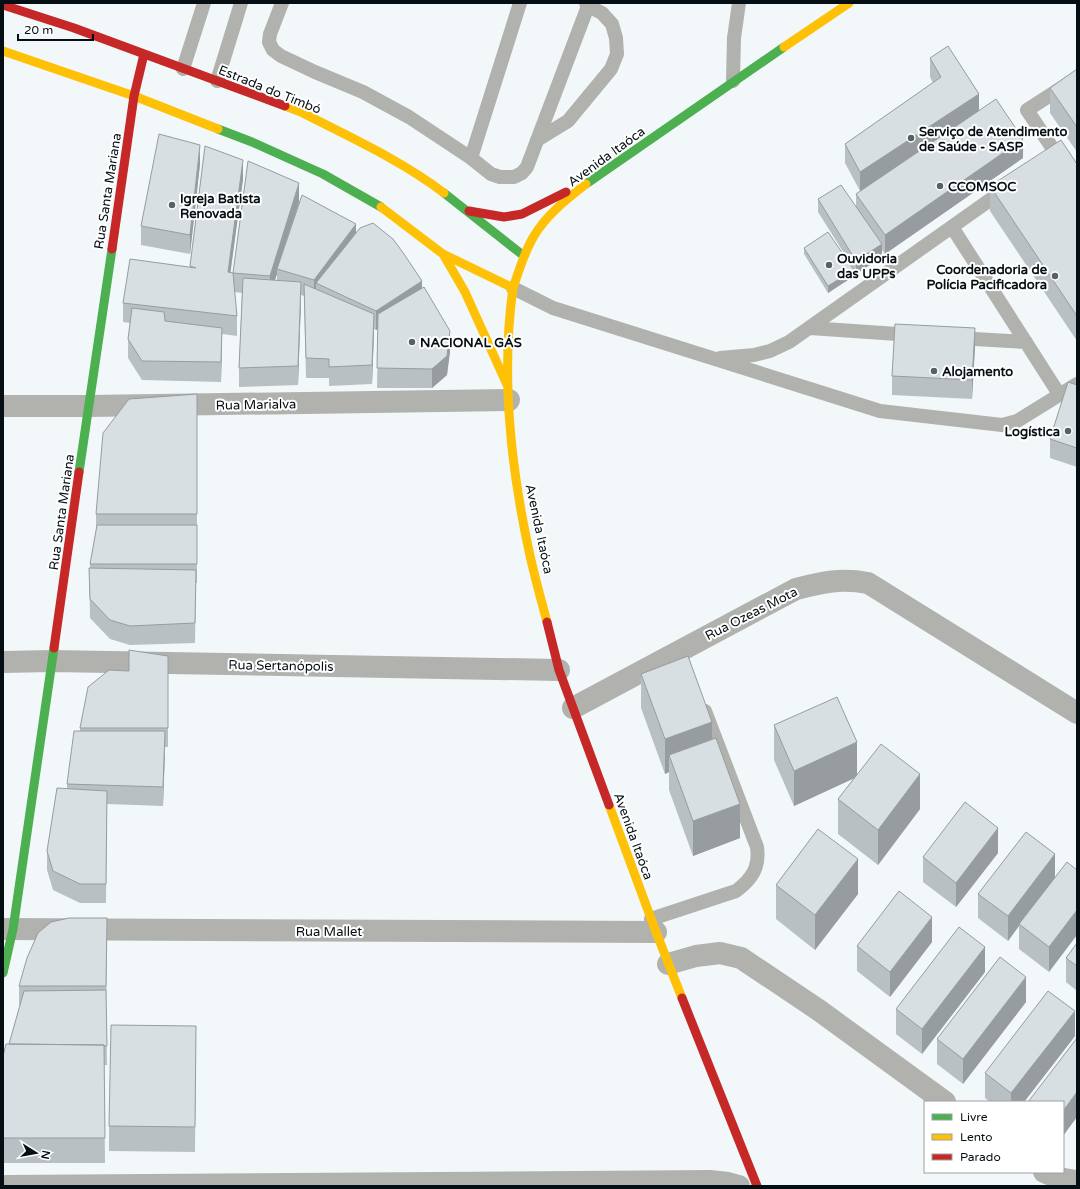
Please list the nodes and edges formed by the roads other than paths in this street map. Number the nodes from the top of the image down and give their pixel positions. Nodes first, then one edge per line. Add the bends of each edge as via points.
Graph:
1 (204, 3) edge
2 (241, 3) edge
3 (282, 3) edge
4 (520, 3) edge
5 (739, 3) edge
6 (849, 3) edge
7 (587, 4) edge
8 (3, 5) edge
9 (3, 51) edge
10 (144, 54) junction
11 (183, 69) junction
12 (1077, 78) edge
13 (218, 81) junction
14 (733, 81) junction
15 (134, 96) junction
16 (537, 140) junction
17 (1056, 154) junction
18 (471, 158) junction
19 (1043, 163) edge
20 (592, 179) junction
21 (1017, 181) edge
22 (1077, 185) edge
23 (465, 210) junction
24 (952, 227) junction
25 (443, 254) junction
26 (524, 256) junction
27 (513, 288) junction
28 (810, 328) junction
29 (926, 336) edge
30 (941, 337) edge
31 (1026, 342) junction
32 (714, 359) junction
33 (1077, 384) edge
34 (508, 394) junction
35 (1059, 394) junction
36 (3, 406) edge
37 (89, 406) junction
38 (52, 661) junction
39 (3, 662) edge
40 (559, 670) junction
41 (701, 700) edge
42 (573, 708) junction
43 (1077, 713) edge
44 (653, 926) junction
45 (8, 929) edge
46 (668, 964) junction
47 (3, 973) edge
48 (945, 1101) edge
49 (1046, 1173) edge
50 (1077, 1181) edge
51 (153, 1185) edge
52 (6, 1186) edge
53 (740, 1186) edge
54 (757, 1186) edge

1 - 11 lane
2 - 13 lane
3 - 18 lane via 270,34 269,42 273,50 315,72 363,92 409,117
4 - 18 lane
5 - 14 lane via 734,38
6 - 14 main road, Avenida Itaóca
7 - 16 lane
7 - 16 lane via 602,13 612,24 617,54 611,69 568,122
8 - 10 main road, Estrada do Timbó
9 - 15 main road
10 - 11 main road, Estrada do Timbó
10 - 15 main road, Rua Santa Mariana
11 - 13 main road, Estrada do Timbó
12 - 17 lane via 1027,110
13 - 23 main road, Estrada do Timbó via 301,112 396,162 433,185
14 - 20 main road, Avenida Itaóca
15 - 25 main road via 252,142 323,174 375,203
15 - 37 main road, Rua Santa Mariana
16 - 18 lane via 527,167 514,177 491,174
17 - 19 lane
17 - 22 lane
20 - 23 main road via 522,214 504,217
20 - 26 main road, Avenida Itaóca via 538,230
21 - 24 lane
23 - 26 main road, Estrada do Timbó
24 - 28 lane
24 - 31 lane
25 - 27 main road
25 - 34 main road via 465,292
26 - 27 main road, Avenida Itaóca
27 - 32 lane via 553,308
27 - 34 main road, Avenida Itaóca via 509,317
28 - 29 lane
28 - 32 lane via 790,342 770,351
30 - 31 lane
31 - 35 lane
32 - 35 lane via 880,411 1002,425 1017,421
33 - 35 lane
34 - 37 street, Rua Marialva
34 - 40 main road, Avenida Itaóca via 515,474 529,551
36 - 37 street, Rua Marialva
37 - 38 main road, Rua Santa Mariana
38 - 39 street, Rua Sertanópolis
38 - 40 street, Rua Sertanópolis
38 - 45 main road, Rua Santa Mariana
40 - 42 main road, Avenida Itaóca
41 - 44 lane via 757,846 759,858 746,884 736,891
42 - 43 street, Rua Ozeas Mota via 684,656 796,589 821,582 852,580 868,583
42 - 44 main road, Avenida Itaóca
44 - 45 street, Rua Mallet
44 - 46 main road, Avenida Itaóca
45 - 47 main road, Rua Santa Mariana
46 - 48 street via 696,956 720,953 741,958 820,1011
46 - 54 main road, Avenida Itaóca
49 - 50 street
51 - 52 street
51 - 53 street via 710,1181

